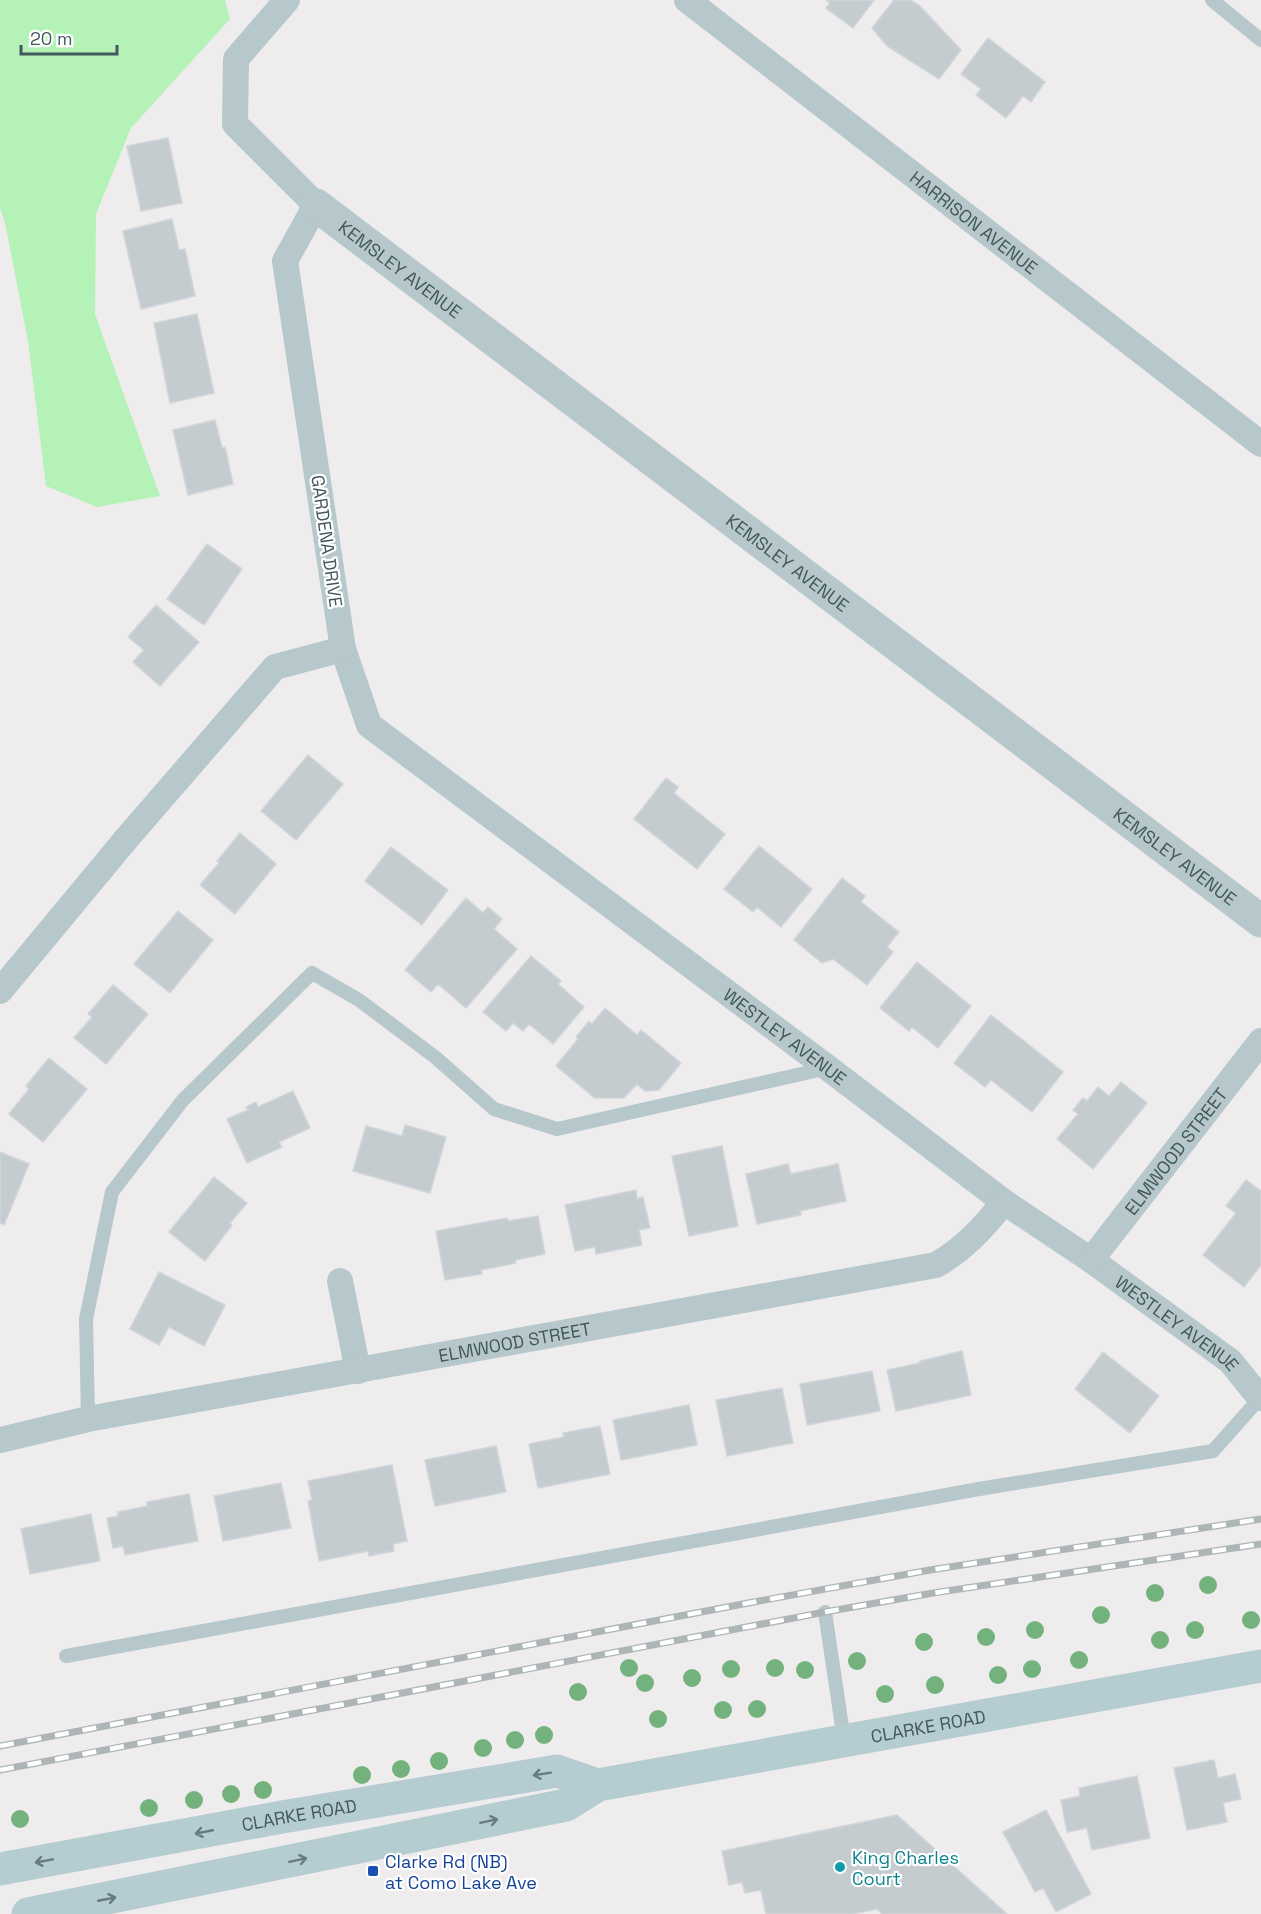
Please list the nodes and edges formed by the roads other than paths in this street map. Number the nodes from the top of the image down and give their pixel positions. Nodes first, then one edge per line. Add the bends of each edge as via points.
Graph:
1 (287, 0) edge
2 (687, 0) edge
3 (1212, 0) edge
4 (1261, 40) edge
5 (316, 205) junction
6 (1261, 444) edge
7 (343, 649) junction
8 (1261, 921) edge
9 (0, 991) edge
10 (1261, 1041) edge
11 (828, 1068) junction
12 (1004, 1202) junction
13 (1091, 1260) junction
14 (340, 1281) dead end
15 (358, 1371) junction
16 (1260, 1399) edge
17 (88, 1419) junction
18 (0, 1440) edge
19 (825, 1612) dead end
20 (66, 1656) dead end
21 (1261, 1666) edge
22 (844, 1740) junction
23 (598, 1785) junction
24 (0, 1869) edge
25 (28, 1914) edge

1 - 5 street via 236,59 235,124
2 - 6 street, HARRISON AVENUE
3 - 4 lane
5 - 7 street, GARDENA DRIVE via 285,261
5 - 8 street, KEMSLEY AVENUE
7 - 9 street via 275,667
7 - 11 street, WESTLEY AVENUE via 369,725
10 - 13 street, ELMWOOD STREET
11 - 12 street, WESTLEY AVENUE
11 - 17 lane via 557,1129 494,1109 435,1057 359,1000 312,974 183,1101 112,1192 86,1319
12 - 13 street, WESTLEY AVENUE
12 - 15 street, ELMWOOD STREET via 954,1255 936,1265
13 - 16 street, WESTLEY AVENUE via 1230,1361
14 - 15 street
15 - 17 street, ELMWOOD STREET
16 - 20 lane via 1213,1450
17 - 18 street, ELMWOOD STREET
19 - 22 lane
21 - 22 main road, CLARKE ROAD
22 - 23 main road, CLARKE ROAD
23 -> 24 main road, CLARKE ROAD via 557,1771
25 -> 23 main road, CLARKE ROAD via 566,1805

